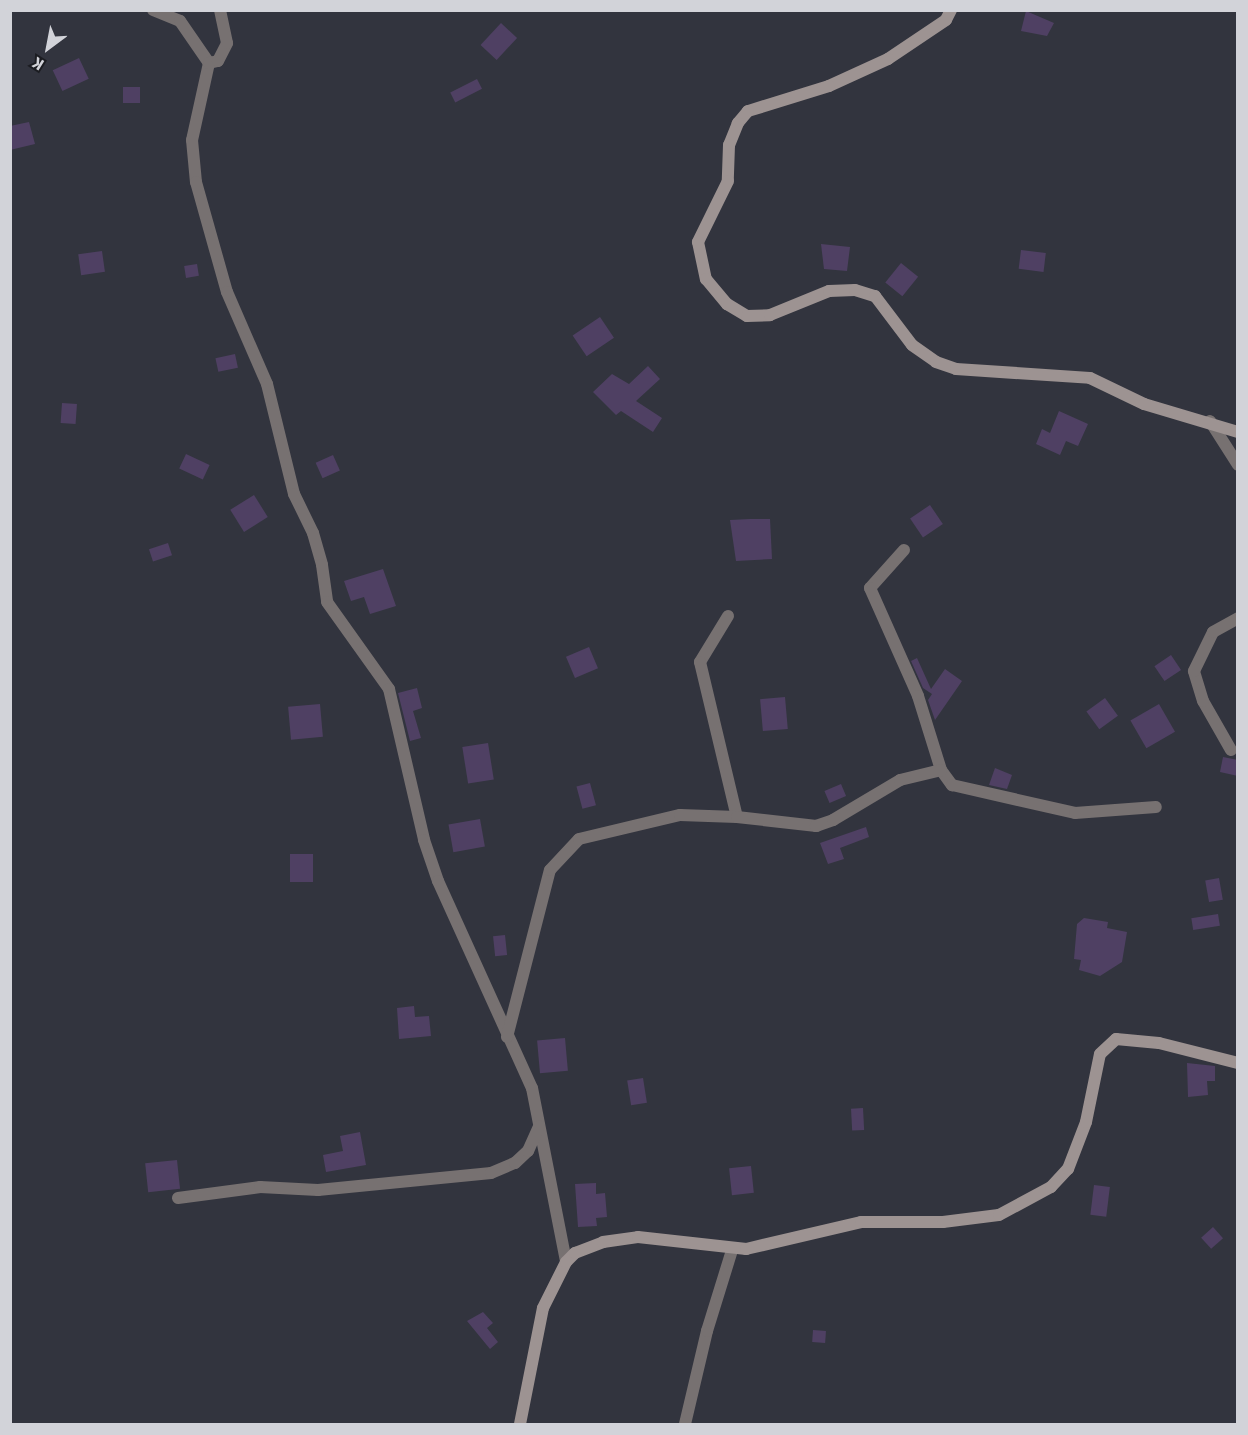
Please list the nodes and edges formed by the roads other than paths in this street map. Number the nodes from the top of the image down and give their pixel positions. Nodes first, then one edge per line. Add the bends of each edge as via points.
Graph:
1 (153, 10) edge
2 (220, 10) edge
3 (951, 10) edge
4 (209, 63) junction
5 (1210, 421) junction
6 (1238, 432) edge
7 (1238, 465) edge
8 (904, 550) dead end
9 (728, 616) dead end
10 (1238, 618) edge
11 (1231, 750) dead end
12 (941, 770) junction
13 (1156, 807) dead end
14 (738, 817) junction
15 (507, 1037) junction
16 (1238, 1063) edge
17 (539, 1124) junction
18 (178, 1198) dead end
19 (732, 1250) junction
20 (566, 1262) junction
21 (520, 1425) edge
22 (685, 1425) edge

1 - 4 street via 180,21
2 - 4 street via 227,43 218,61
3 - 5 street via 946,20 888,59 829,86 748,111 729,145 729,181 698,242 706,279 728,304 747,316 770,315 829,291 855,290 875,296 912,345 936,362 956,369 1090,378 1144,404
4 - 15 street via 194,132 195,171 227,292 267,384 294,494 319,554 327,602 389,689 424,840
5 - 6 street
5 - 7 street
8 - 12 street via 870,588 918,696
9 - 14 street via 700,662
10 - 11 street via 1213,632 1194,671 1203,700
12 - 13 street via 952,785 1075,813
12 - 14 street via 900,780 816,826
14 - 15 street via 680,815 579,839 550,870
15 - 17 street via 532,1088
16 - 19 street via 1159,1043 1116,1038 1100,1054 1074,1157 1051,1187 1026,1203 999,1215 970,1221 861,1222
17 - 18 street via 528,1151 491,1173 318,1190 260,1187
17 - 20 street
19 - 20 street via 620,1238 576,1253
19 - 22 street via 707,1331
20 - 21 street via 543,1308

